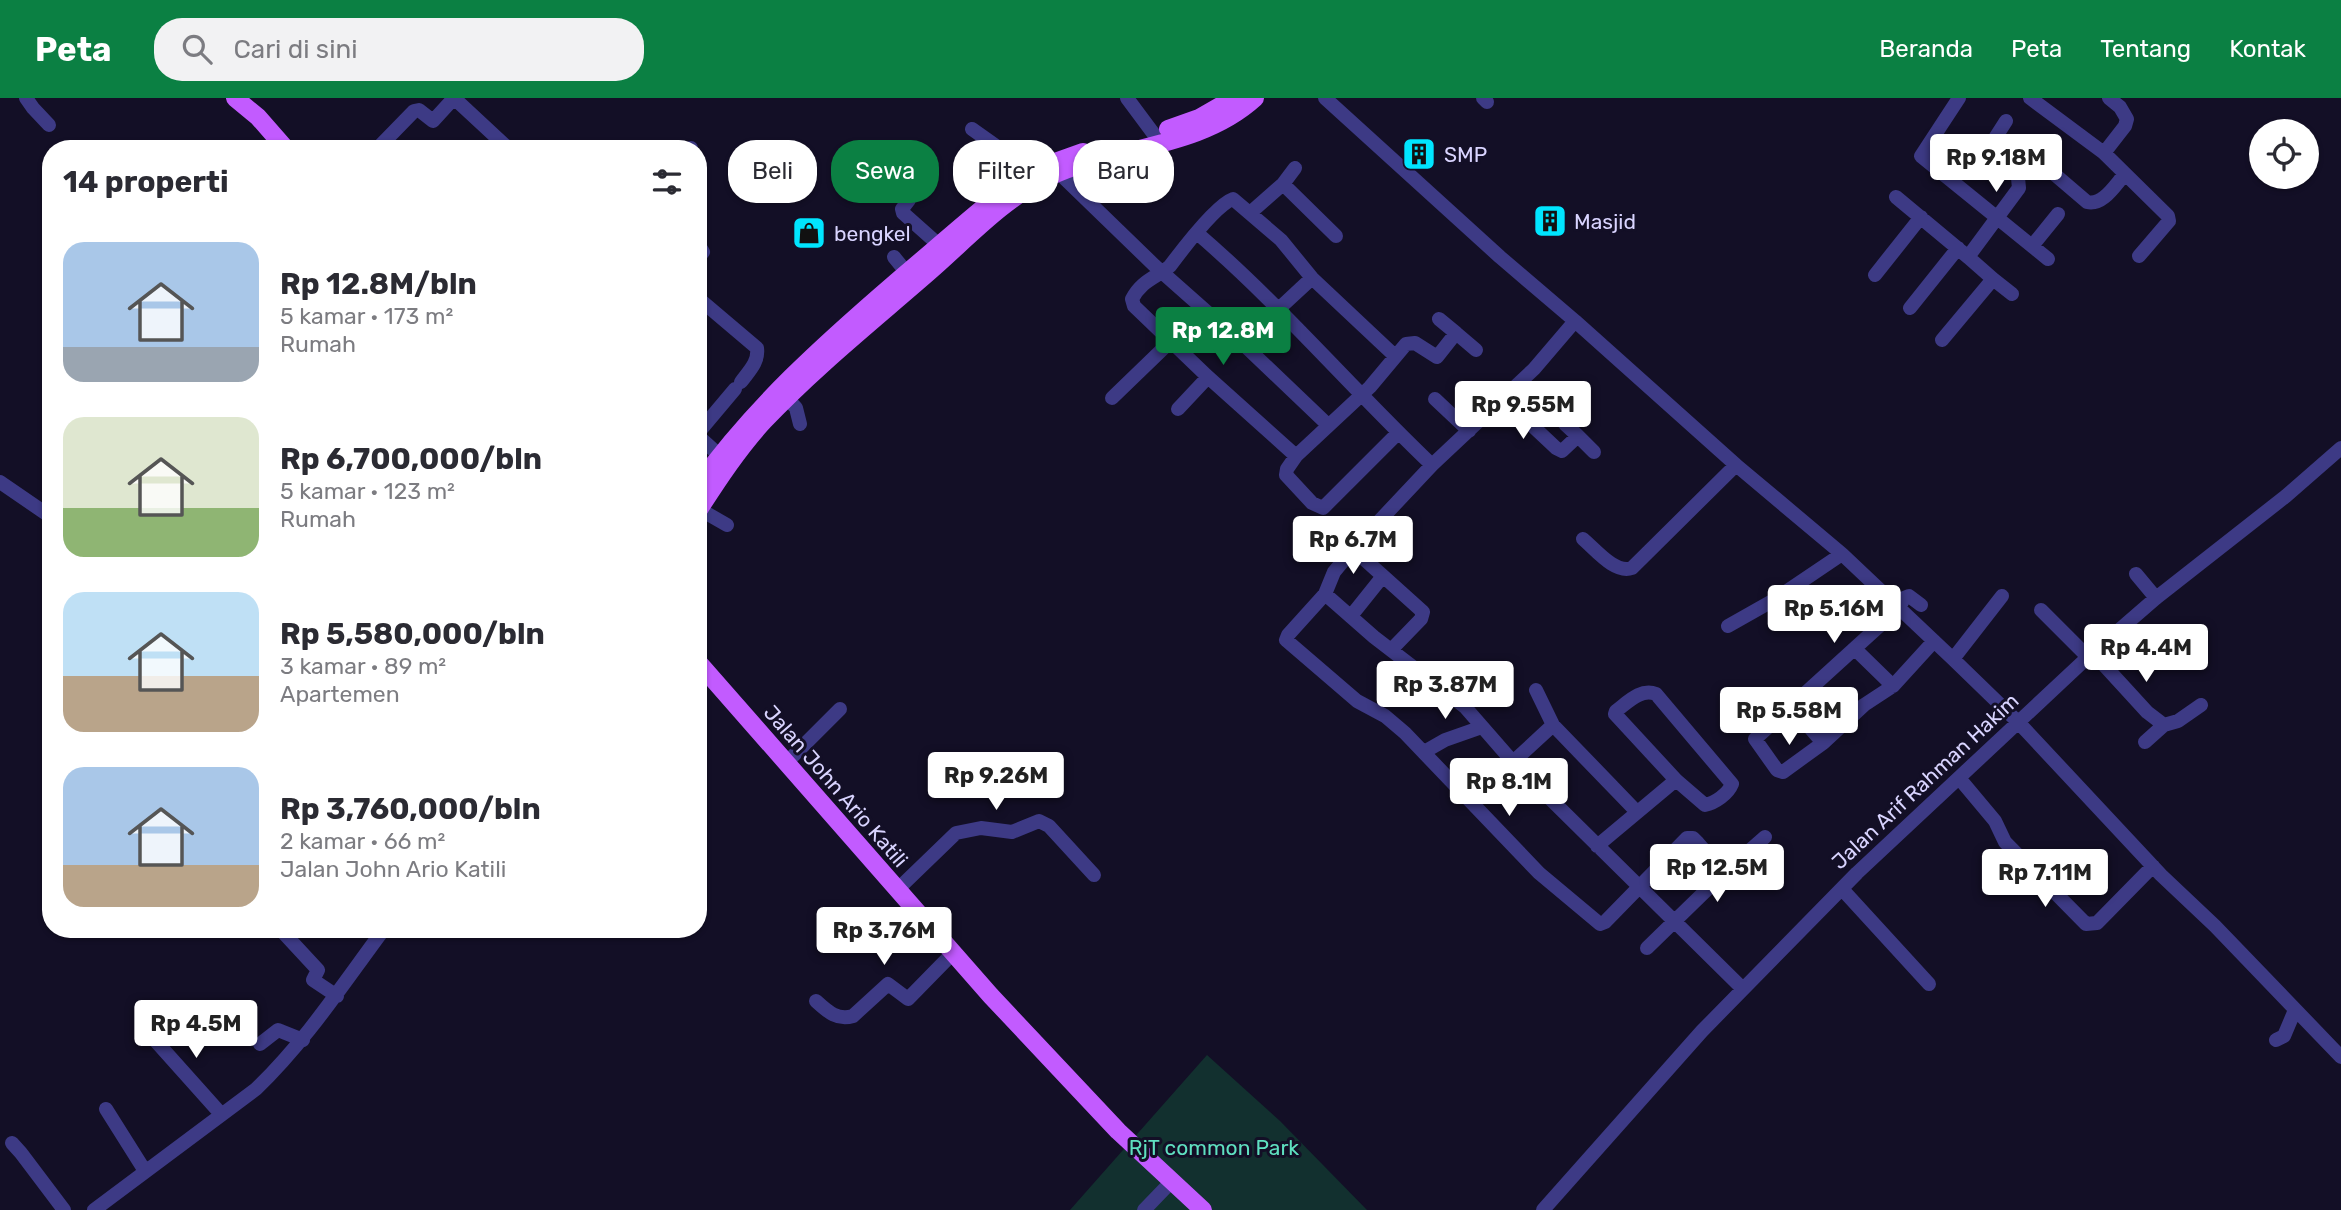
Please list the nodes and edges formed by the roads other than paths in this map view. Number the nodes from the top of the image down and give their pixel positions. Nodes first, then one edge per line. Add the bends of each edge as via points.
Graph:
1 (26, 98) edge
2 (235, 98) edge
3 (1127, 98) edge
4 (1232, 98) edge
5 (1255, 98) edge
6 (1325, 98) edge
7 (1959, 98) edge
8 (2030, 98) edge
9 (2109, 98) edge
10 (2006, 121) dead end
11 (49, 125) dead end
12 (972, 129) dead end
13 (1153, 133) junction
14 (278, 140) edge
15 (386, 140) edge
16 (499, 140) edge
17 (988, 140) edge
18 (2104, 153) junction
19 (1059, 159) edge
20 (2009, 159) junction
21 (1296, 168) dead end
22 (1059, 173) joint
23 (2125, 174) junction
24 (1283, 184) junction
25 (1896, 197) dead end
26 (907, 203) edge
27 (991, 203) edge
28 (1008, 203) edge
29 (1250, 213) junction
30 (2058, 214) dead end
31 (1921, 217) junction
32 (1997, 218) junction
33 (1197, 233) junction
34 (1336, 236) dead end
35 (939, 245) junction
36 (2032, 246) junction
37 (1963, 253) junction
38 (2139, 256) dead end
39 (894, 257) dead end
40 (2048, 259) dead end
41 (1159, 269) junction
42 (907, 273) junction
43 (1875, 275) dead end
44 (1312, 278) junction
45 (1993, 279) junction
46 (2012, 294) dead end
47 (707, 306) edge
48 (1910, 308) dead end
49 (1278, 309) junction
50 (1439, 319) dead end
51 (1575, 321) junction
52 (1456, 333) junction
53 (1942, 340) dead end
54 (1171, 341) junction
55 (1242, 343) junction
56 (1476, 349) dead end
57 (1395, 356) junction
58 (1208, 377) junction
59 (1361, 395) junction
60 (787, 398) junction
61 (1112, 398) dead end
62 (1503, 398) junction
63 (1435, 399) dead end
64 (1178, 409) dead end
65 (707, 424) edge
66 (800, 424) dead end
67 (1565, 424) dead end
68 (1328, 425) junction
69 (1469, 430) junction
70 (1398, 433) junction
71 (1578, 436) junction
72 (707, 444) edge
73 (2341, 448) edge
74 (1594, 452) dead end
75 (719, 455) junction
76 (1296, 456) junction
77 (1432, 465) junction
78 (1736, 465) junction
79 (707, 472) edge
80 (0, 482) edge
81 (707, 498) edge
82 (42, 511) edge
83 (707, 515) edge
84 (727, 526) dead end
85 (1583, 539) dead end
86 (1353, 549) junction
87 (1842, 554) junction
88 (2136, 575) dead end
89 (1383, 576) junction
90 (1325, 594) junction
91 (2002, 596) dead end
92 (2156, 598) junction
93 (1921, 605) dead end
94 (1899, 608) junction
95 (2041, 610) dead end
96 (1351, 616) junction
97 (1728, 626) dead end
98 (1934, 641) junction
99 (1855, 649) junction
100 (1391, 650) junction
101 (2090, 655) junction
102 (1953, 659) junction
103 (707, 672) edge
104 (1893, 686) junction
105 (1536, 690) dead end
106 (2201, 705) dead end
107 (1791, 706) junction
108 (840, 709) dead end
109 (2018, 722) junction
110 (1553, 725) junction
111 (2164, 725) junction
112 (1482, 727) junction
113 (2145, 742) dead end
114 (1823, 743) junction
115 (1424, 752) junction
116 (1513, 762) junction
117 (786, 763) junction
118 (1959, 778) junction
119 (1676, 780) junction
120 (1637, 812) junction
121 (1765, 837) dead end
122 (1597, 846) junction
123 (2153, 866) junction
124 (1724, 873) junction
125 (1094, 875) dead end
126 (1639, 889) junction
127 (1842, 889) junction
128 (897, 890) junction
129 (1675, 921) junction
130 (288, 938) edge
131 (378, 938) edge
132 (1647, 948) dead end
133 (953, 953) junction
134 (1929, 984) dead end
135 (1743, 989) junction
136 (337, 996) junction
137 (816, 1001) dead end
138 (2295, 1010) junction
139 (145, 1029) dead end
140 (303, 1040) junction
141 (2276, 1040) dead end
142 (260, 1044) dead end
143 (2341, 1057) edge
144 (106, 1109) dead end
145 (221, 1114) junction
146 (12, 1143) dead end
147 (145, 1171) junction
148 (1172, 1181) junction
149 (64, 1210) edge
150 (94, 1210) edge
151 (1144, 1210) edge
152 (1203, 1210) edge
153 (1544, 1210) edge

1 - 11 street
2 - 14 main road
3 - 13 street
4 - 13 main road via 1199,118
5 - 22 main road via 1242,110 1201,130
6 - 51 street
7 - 32 street via 1921,156
8 - 18 street
9 - 18 street via 2127,119
10 - 20 street via 1990,146
12 - 17 street
13 - 19 main road
15 - 16 street via 414,111 433,121 454,98
18 - 23 street
20 - 23 street via 2025,149 2092,204 2101,201
20 - 32 street via 2019,188
21 - 24 street
22 - 41 street
23 - 38 street via 2169,218
24 - 29 street
24 - 34 street
25 - 31 street
26 - 35 street via 903,213
27 - 35 main road
28 - 60 main road
29 - 33 street via 1231,199
29 - 44 street via 1281,240
30 - 36 street
31 - 37 street
31 - 43 street
32 - 36 street
32 - 37 street
33 - 41 street
33 - 49 street
35 - 42 main road
36 - 40 street
37 - 45 street
37 - 48 street
39 - 42 street
41 - 54 street via 1132,299
41 - 55 street
42 - 75 main road via 775,392
44 - 49 street
44 - 57 street
45 - 46 street
45 - 53 street
47 - 65 street via 757,348 758,355
49 - 55 street
49 - 59 street
50 - 52 street
51 - 62 street
51 - 78 street
52 - 56 street
52 - 57 street via 1440,356 1411,342
54 - 58 street
54 - 61 street
55 - 68 street
57 - 59 street
58 - 64 street
58 - 76 street
59 - 68 street
59 - 70 street
60 - 66 street via 796,408
60 - 81 main road via 740,450
62 - 69 street
62 - 71 street via 1559,450
63 - 69 street
67 - 71 street
68 - 76 street
69 - 77 street
70 - 76 street via 1323,508 1287,478
70 - 77 street
71 - 74 street
72 - 75 street
73 - 92 street, Jalan Arif Rahman Hakim
75 - 79 main road
77 - 86 street
78 - 85 street via 1632,568 1617,568
78 - 87 street
80 - 82 street
83 - 84 street
86 - 89 street
86 - 90 street via 1334,572
87 - 94 street
87 - 97 street
88 - 92 street
89 - 96 street
89 - 100 street via 1423,612
90 - 96 street
90 - 115 street via 1286,640
91 - 102 street
92 - 101 street, Jalan Arif Rahman Hakim
93 - 94 street via 1909,596
94 - 98 street
94 - 99 street
95 - 101 street
96 - 100 street
98 - 102 street
98 - 104 street
99 - 104 street
99 - 107 street
100 - 112 street via 1465,707
101 - 109 street, Jalan Arif Rahman Hakim
101 - 111 street
102 - 109 street
103 - 117 main road, Jalan John Ario Katili
104 - 114 street via 1864,705
105 - 110 street
106 - 111 street
107 - 114 street
107 - 114 street via 1755,739 1777,770 1788,770
108 - 117 street
109 - 118 street, Jalan Arif Rahman Hakim
109 - 123 street
110 - 116 street
110 - 120 street
111 - 113 street
112 - 115 street
112 - 116 street
115 - 126 street via 1539,873 1597,923 1605,922
116 - 122 street
117 - 128 main road, Jalan John Ario Katili
118 - 123 street via 1995,821 2005,842 2086,924 2097,923
118 - 127 street, Jalan Arif Rahman Hakim
119 - 119 street via 1706,805 1732,784 1656,694 1642,693 1615,715
119 - 120 street
120 - 122 street
121 - 124 street
122 - 126 street
123 - 138 street
124 - 126 street via 1690,837
124 - 129 street
125 - 128 street via 1039,821 1012,832 981,828 956,833
126 - 129 street
127 - 134 street
127 - 135 street, Jalan Arif Rahman Hakim
128 - 133 main road, Jalan John Ario Katili
129 - 132 street
129 - 135 street
130 - 136 street via 318,970 313,980
131 - 136 street
133 - 137 street via 908,999 888,984 846,1018 830,1014
133 - 148 main road, Jalan John Ario Katili via 1118,1131
135 - 153 street, Jalan Arif Rahman Hakim
136 - 140 street
138 - 141 street via 2284,1036
138 - 143 street
139 - 145 street
140 - 142 street via 278,1030
140 - 145 street via 256,1089
144 - 147 street
145 - 147 street
146 - 149 street
147 - 150 street
148 - 151 street
148 - 152 main road, Jalan John Ario Katili

